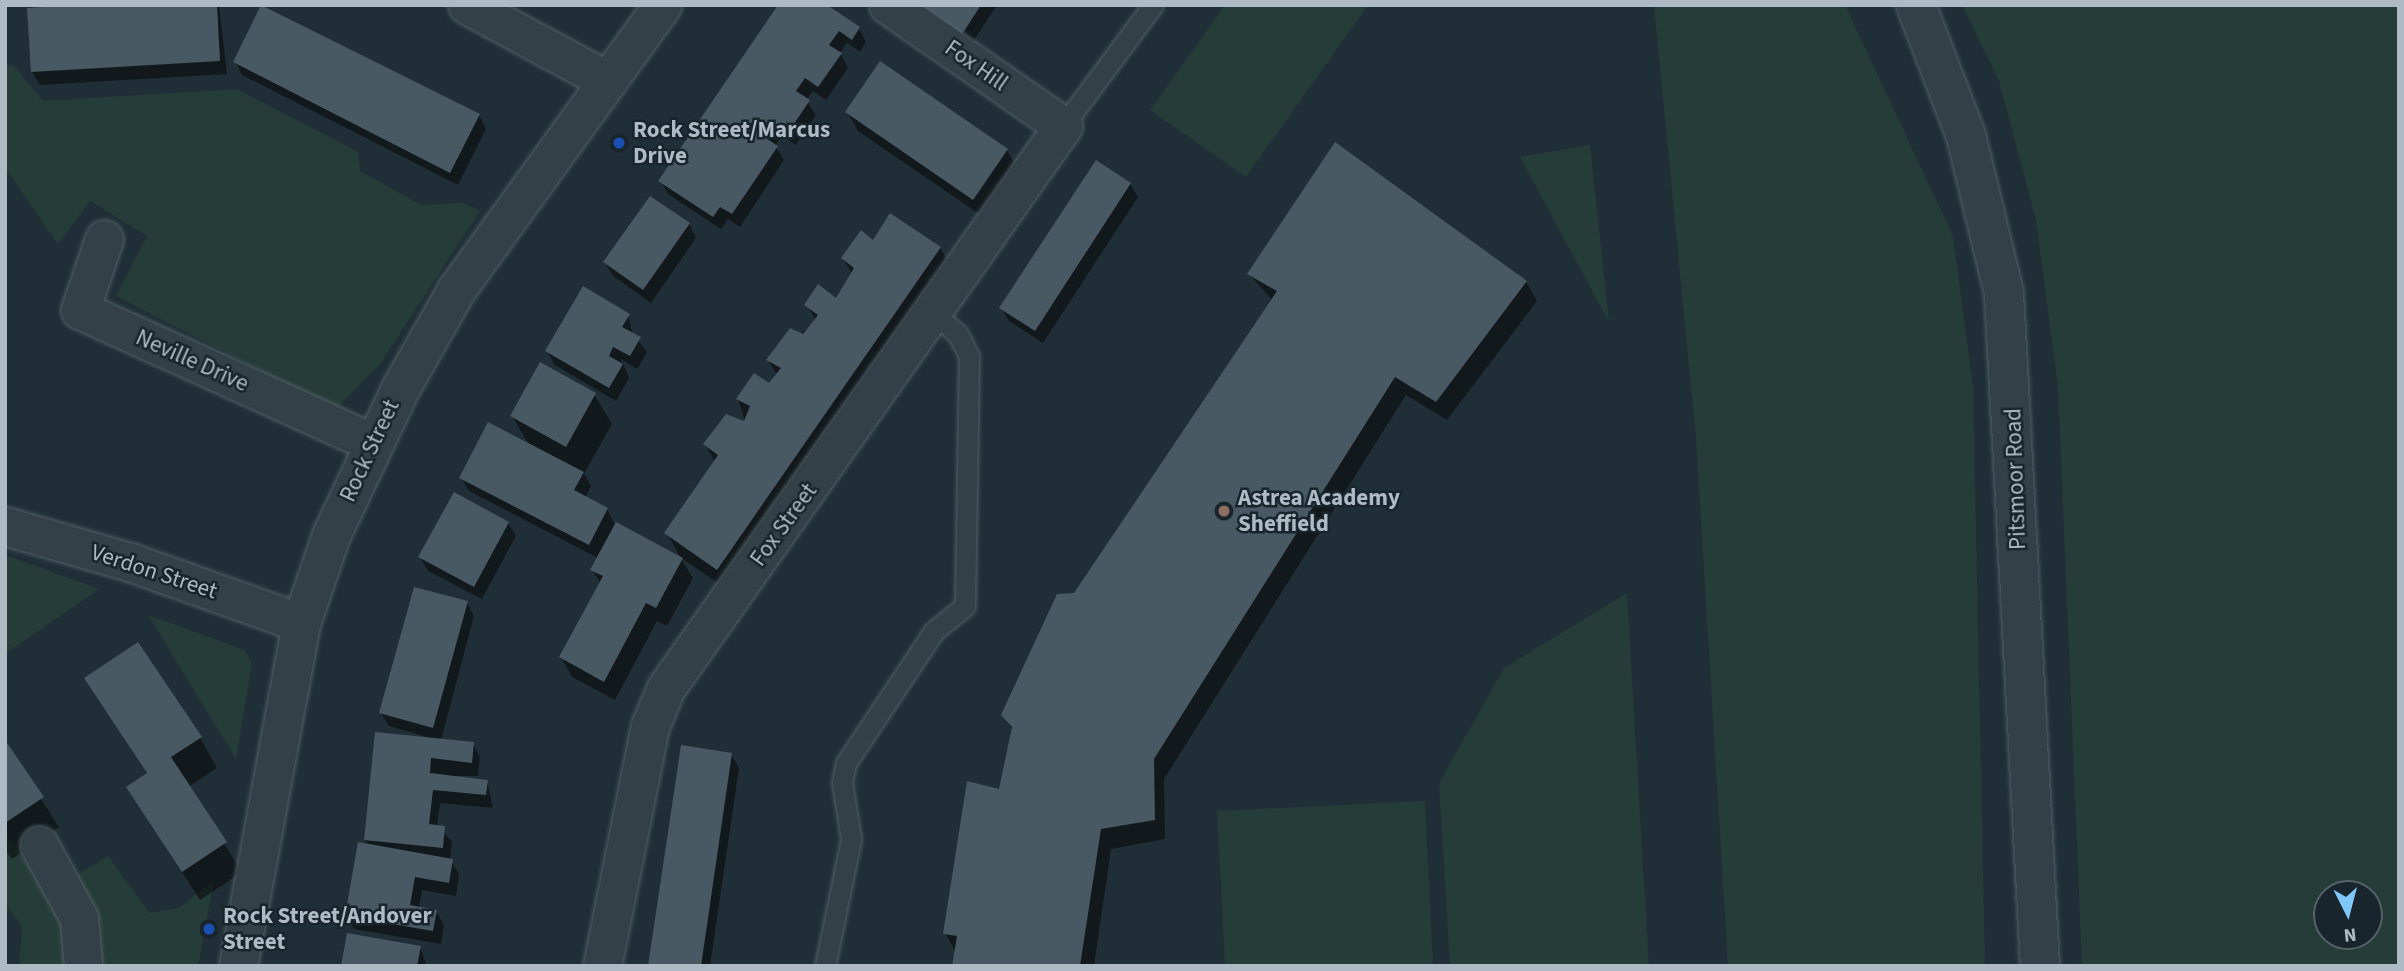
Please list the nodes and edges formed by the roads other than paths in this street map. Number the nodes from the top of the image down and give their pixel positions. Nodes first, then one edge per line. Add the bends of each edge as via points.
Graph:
1 (467, 5) edge
2 (662, 5) edge
3 (888, 5) edge
4 (1153, 5) edge
5 (1916, 5) edge
6 (608, 81) junction
7 (1063, 126) junction
8 (104, 239) dead end
9 (935, 315) junction
10 (373, 443) junction
11 (5, 526) edge
12 (301, 623) junction
13 (39, 845) dead end
14 (83, 966) edge
15 (238, 966) edge
16 (602, 966) edge
17 (825, 966) edge
18 (2040, 966) edge

1 - 6 street
2 - 6 street, Rock Street
3 - 7 street, Fox Hill
4 - 7 lane
5 - 18 street, Pitsmoor Road via 1966,136 2004,293
6 - 10 street, Rock Street via 456,290
7 - 9 street, Fox Street
8 - 10 street, Neville Drive via 80,310
9 - 16 street, Fox Street via 666,688 650,726
9 - 17 lane via 958,334 968,356 965,606 934,631 846,763 842,782 851,839
10 - 12 street, Rock Street
11 - 12 street, Verdon Street
12 - 15 street, Rock Street
13 - 14 street via 79,918

